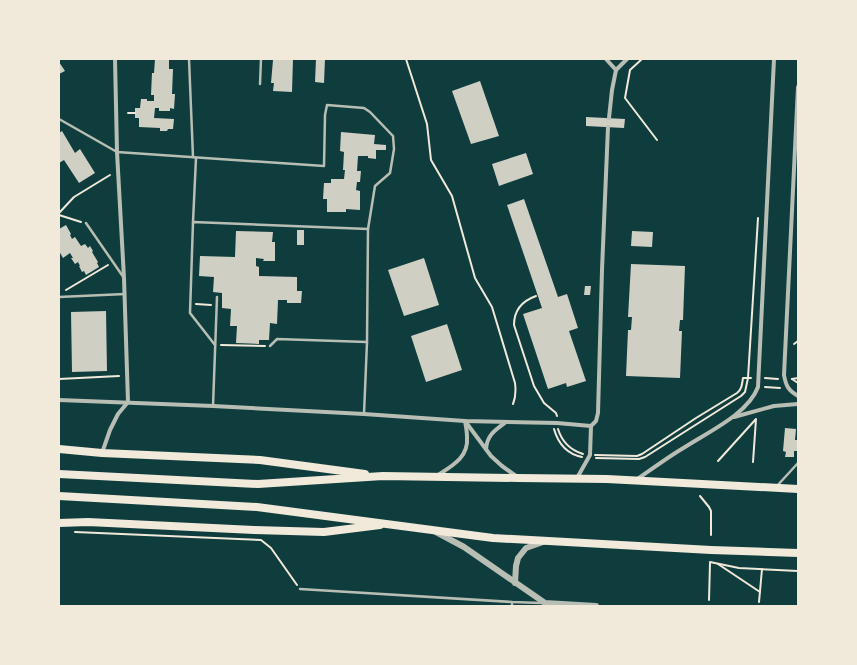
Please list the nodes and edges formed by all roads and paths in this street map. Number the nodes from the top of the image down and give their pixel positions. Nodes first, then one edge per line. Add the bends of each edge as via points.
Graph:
1 (115, 59) edge
2 (190, 59) edge
3 (261, 59) edge
4 (406, 59) edge
5 (606, 59) edge
6 (627, 59) edge
7 (642, 59) edge
8 (774, 59) edge
9 (616, 70) junction
10 (260, 84) dead end
11 (798, 87) edge
12 (128, 113) dead end
13 (135, 113) dead end
14 (609, 118) dead end
15 (59, 119) edge
16 (608, 127) dead end
17 (657, 140) dead end
18 (118, 152) junction
19 (195, 158) junction
20 (110, 175) dead end
21 (59, 214) edge
22 (758, 216) dead end
23 (193, 222) junction
24 (86, 223) joint
25 (368, 229) junction
26 (113, 262) junction
27 (124, 278) junction
28 (66, 290) dead end
29 (124, 294) junction
30 (536, 296) dead end
31 (59, 297) edge
32 (217, 297) dead end
33 (200, 304) dead end
34 (216, 306) junction
35 (798, 340) edge
36 (367, 342) junction
37 (794, 344) dead end
38 (215, 345) junction
39 (270, 346) joint
40 (119, 376) dead end
41 (749, 378) junction
42 (765, 378) dead end
43 (798, 378) edge
44 (59, 379) edge
45 (778, 379) dead end
46 (798, 383) edge
47 (746, 386) junction
48 (787, 386) junction
49 (758, 387) junction
50 (798, 396) edge
51 (59, 400) edge
52 (128, 402) junction
53 (513, 404) dead end
54 (798, 404) edge
55 (213, 406) junction
56 (364, 414) junction
57 (732, 418) junction
58 (465, 421) junction
59 (506, 422) junction
60 (555, 423) junction
61 (591, 426) junction
62 (59, 449) edge
63 (486, 449) junction
64 (102, 453) junction
65 (589, 456) junction
66 (718, 462) dead end
67 (753, 462) dead end
68 (798, 464) edge
69 (59, 474) edge
70 (383, 476) junction
71 (435, 477) junction
72 (518, 478) junction
73 (577, 478) junction
74 (635, 481) junction
75 (776, 487) junction
76 (798, 489) edge
77 (59, 496) edge
78 (700, 496) dead end
79 (59, 524) edge
80 (393, 524) junction
81 (435, 531) junction
82 (74, 532) dead end
83 (711, 535) dead end
84 (547, 541) junction
85 (798, 553) edge
86 (717, 563) junction
87 (762, 569) junction
88 (798, 571) edge
89 (515, 583) junction
90 (300, 589) joint
91 (760, 592) junction
92 (709, 600) dead end
93 (512, 602) junction
94 (759, 602) dead end
95 (545, 603) junction
96 (512, 606) edge
97 (584, 606) edge
98 (596, 606) edge

1 - 18 street
2 - 19 lane
3 - 10 lane
4 - 53 path via 427,124 431,160 452,196 476,278 492,308 515,383
5 - 9 street
6 - 9 street
7 - 17 path via 630,70 625,98
8 - 49 street
9 - 14 street
11 - 48 street via 784,375
12 - 13 path
15 - 18 lane
16 - 61 street via 598,413 596,421
18 - 19 lane
18 - 27 street
19 - 23 lane
19 - 25 lane via 324,166 327,105 364,108 393,136 394,149 390,173 375,186
20 - 21 path via 74,198
21 - 24 path
22 - 41 path
23 - 25 lane
23 - 38 lane via 190,313
24 - 26 lane
25 - 36 lane
26 - 27 lane
26 - 28 path
27 - 29 street
29 - 31 lane
29 - 52 street
30 - 60 path via 529,298 518,308 514,325 534,386 544,403 556,413
32 - 34 lane
33 - 34 path
34 - 38 lane
35 - 37 path
36 - 39 lane via 277,339
36 - 56 lane
38 - 39 path
38 - 55 lane
40 - 44 path
41 - 47 path
41 - 65 path via 743,378 741,390 737,393 642,454
42 - 45 path
43 - 46 path via 792,379
47 - 49 path
47 - 65 path via 742,396 645,457 639,459
48 - 49 path
48 - 50 street
49 - 57 street via 752,399
51 - 52 street
52 - 55 street
52 - 64 street via 118,414
54 - 57 street via 774,406
55 - 56 street
56 - 58 street
57 - 74 street
58 - 59 street
58 - 63 street
58 - 71 street via 468,438 462,458
59 - 60 street
59 - 63 street via 489,436
60 - 61 street
60 - 65 path via 569,447
60 - 65 path via 554,431 565,449 576,456
61 - 65 street
62 - 64 highway
63 - 72 street
64 - 70 highway via 260,460
65 - 73 street
66 - 67 path via 756,419
68 - 75 lane
69 - 70 highway via 258,484
70 - 71 highway
71 - 72 highway
72 - 73 highway
73 - 74 highway
74 - 75 highway
75 - 76 highway
77 - 80 highway via 257,506
78 - 83 path via 711,511
79 - 80 highway via 88,522 324,532
80 - 81 highway
81 - 84 highway
81 - 89 street via 464,547
82 - 90 path via 261,540 271,548
84 - 85 highway
84 - 89 street via 526,548 518,558
86 - 87 path via 739,568
86 - 91 path
86 - 92 path via 710,561
87 - 88 path
87 - 91 path
89 - 95 street
90 - 93 lane
91 - 94 path
93 - 95 lane
93 - 96 lane
95 - 97 street
97 - 98 street

